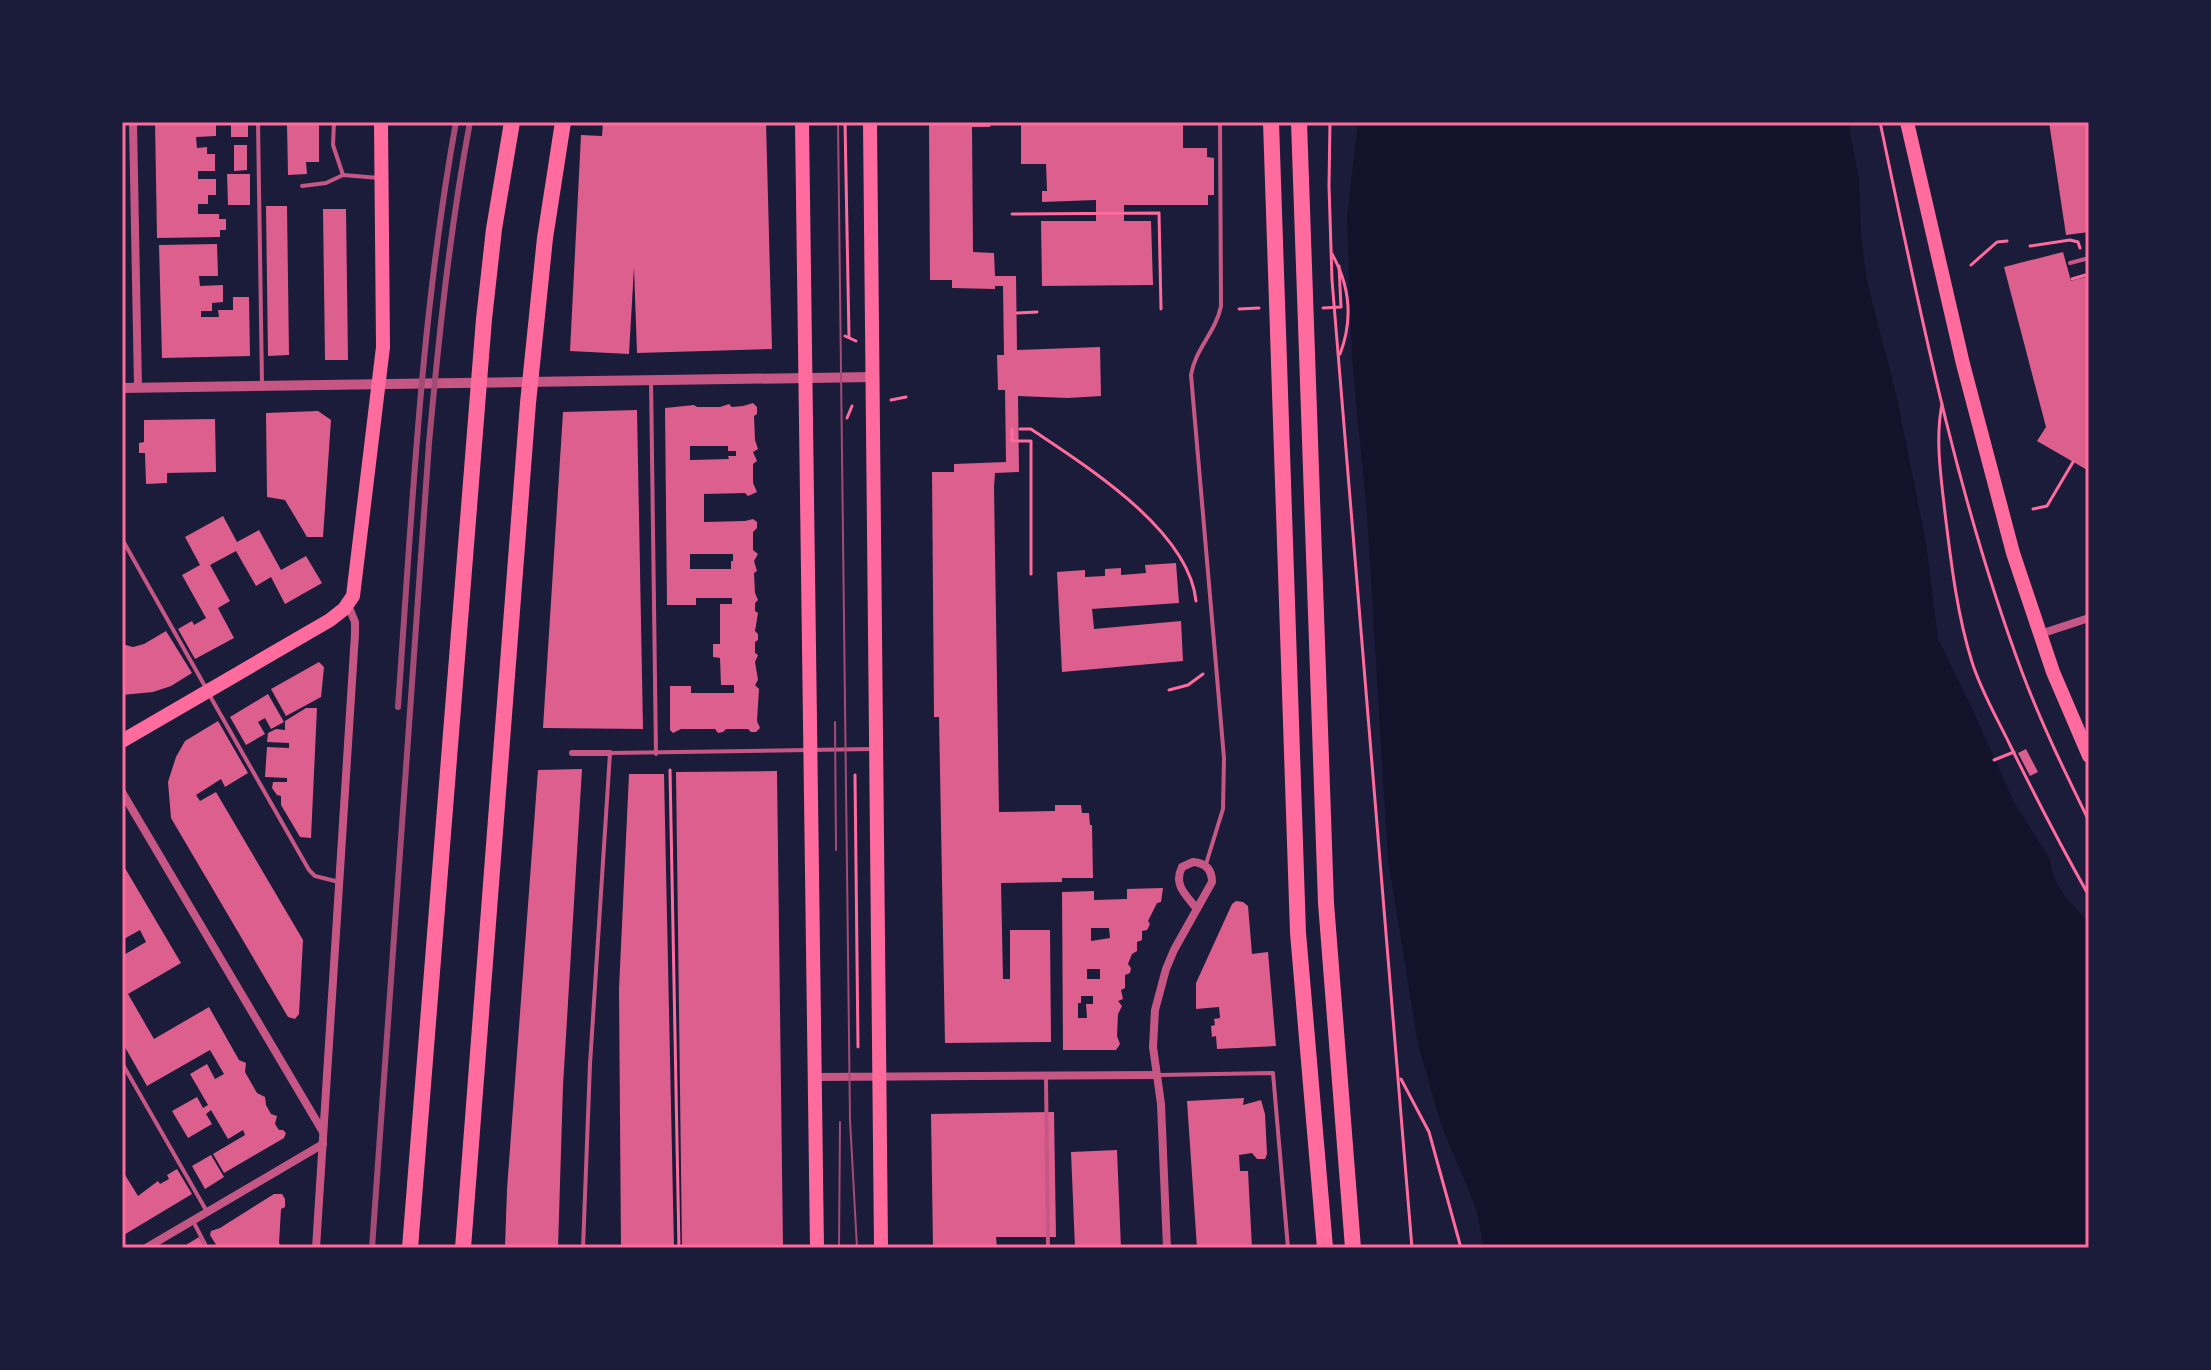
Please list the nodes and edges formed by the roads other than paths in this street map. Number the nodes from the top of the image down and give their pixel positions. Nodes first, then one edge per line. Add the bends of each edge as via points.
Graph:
1 (133, 122) edge
2 (258, 122) edge
3 (334, 122) edge
4 (381, 122) edge
5 (512, 122) edge
6 (563, 122) edge
7 (802, 122) edge
8 (870, 122) edge
9 (1220, 122) edge
10 (1271, 122) edge
11 (1299, 122) edge
12 (1907, 122) edge
13 (343, 175) junction
14 (381, 178) junction
15 (302, 186) dead end
16 (2089, 258) edge
17 (2070, 263) dead end
18 (805, 377) junction
19 (873, 377) junction
20 (651, 379) junction
21 (377, 382) junction
22 (262, 385) junction
23 (138, 387) junction
24 (122, 388) edge
25 (122, 539) edge
26 (348, 605) junction
27 (2089, 618) edge
28 (2040, 634) junction
29 (207, 692) junction
30 (122, 741) edge
31 (810, 749) junction
32 (876, 749) junction
33 (572, 753) dead end
34 (610, 753) junction
35 (656, 754) junction
36 (2089, 756) edge
37 (122, 792) edge
38 (1205, 865) junction
39 (339, 882) junction
40 (1197, 909) junction
41 (122, 1063) edge
42 (1156, 1075) junction
43 (1046, 1076) junction
44 (815, 1077) junction
45 (878, 1077) junction
46 (324, 1133) junction
47 (323, 1144) junction
48 (207, 1212) junction
49 (193, 1221) junction
50 (146, 1248) edge
51 (207, 1248) edge
52 (316, 1248) edge
53 (410, 1248) edge
54 (463, 1248) edge
55 (583, 1248) edge
56 (817, 1248) edge
57 (881, 1248) edge
58 (1048, 1248) edge
59 (1167, 1248) edge
60 (1288, 1248) edge
61 (1325, 1248) edge
62 (1353, 1248) edge

1 - 23 street
2 - 22 lane
3 - 13 lane via 333,145
4 - 14 main road
5 - 53 highway via 483,334
6 - 54 highway via 528,403
7 - 18 main road
8 - 19 main road
9 - 38 lane via 1221,306 1191,375 1224,758 1223,809
10 - 61 highway via 1298,933
11 - 62 highway via 1326,903
12 - 28 main road via 1979,429
13 - 14 lane
13 - 15 lane
14 - 21 main road via 383,339
16 - 17 lane
18 - 19 street
18 - 20 street
18 - 31 main road
19 - 32 main road
20 - 21 street
20 - 35 lane
21 - 22 street
21 - 26 main road via 356,587
22 - 23 street
23 - 24 street
25 - 29 lane
26 - 29 main road
26 - 39 street via 355,634
27 - 28 street
28 - 36 main road
29 - 30 main road
29 - 39 lane via 309,870
31 - 32 lane
31 - 35 lane
31 - 44 main road
32 - 45 main road
33 - 34 street
34 - 35 lane
34 - 55 lane
37 - 46 street
38 - 40 street via 1212,882
38 - 40 street via 1182,867 1178,879
39 - 46 street
40 - 42 street via 1159,990 1153,1029
41 - 48 lane
42 - 43 street
42 - 59 street
42 - 60 lane via 1273,1073
43 - 45 street
43 - 58 lane
44 - 45 street
44 - 56 main road
45 - 57 main road
46 - 47 street
47 - 48 street
47 - 52 street
48 - 49 street
49 - 50 street
49 - 51 lane

